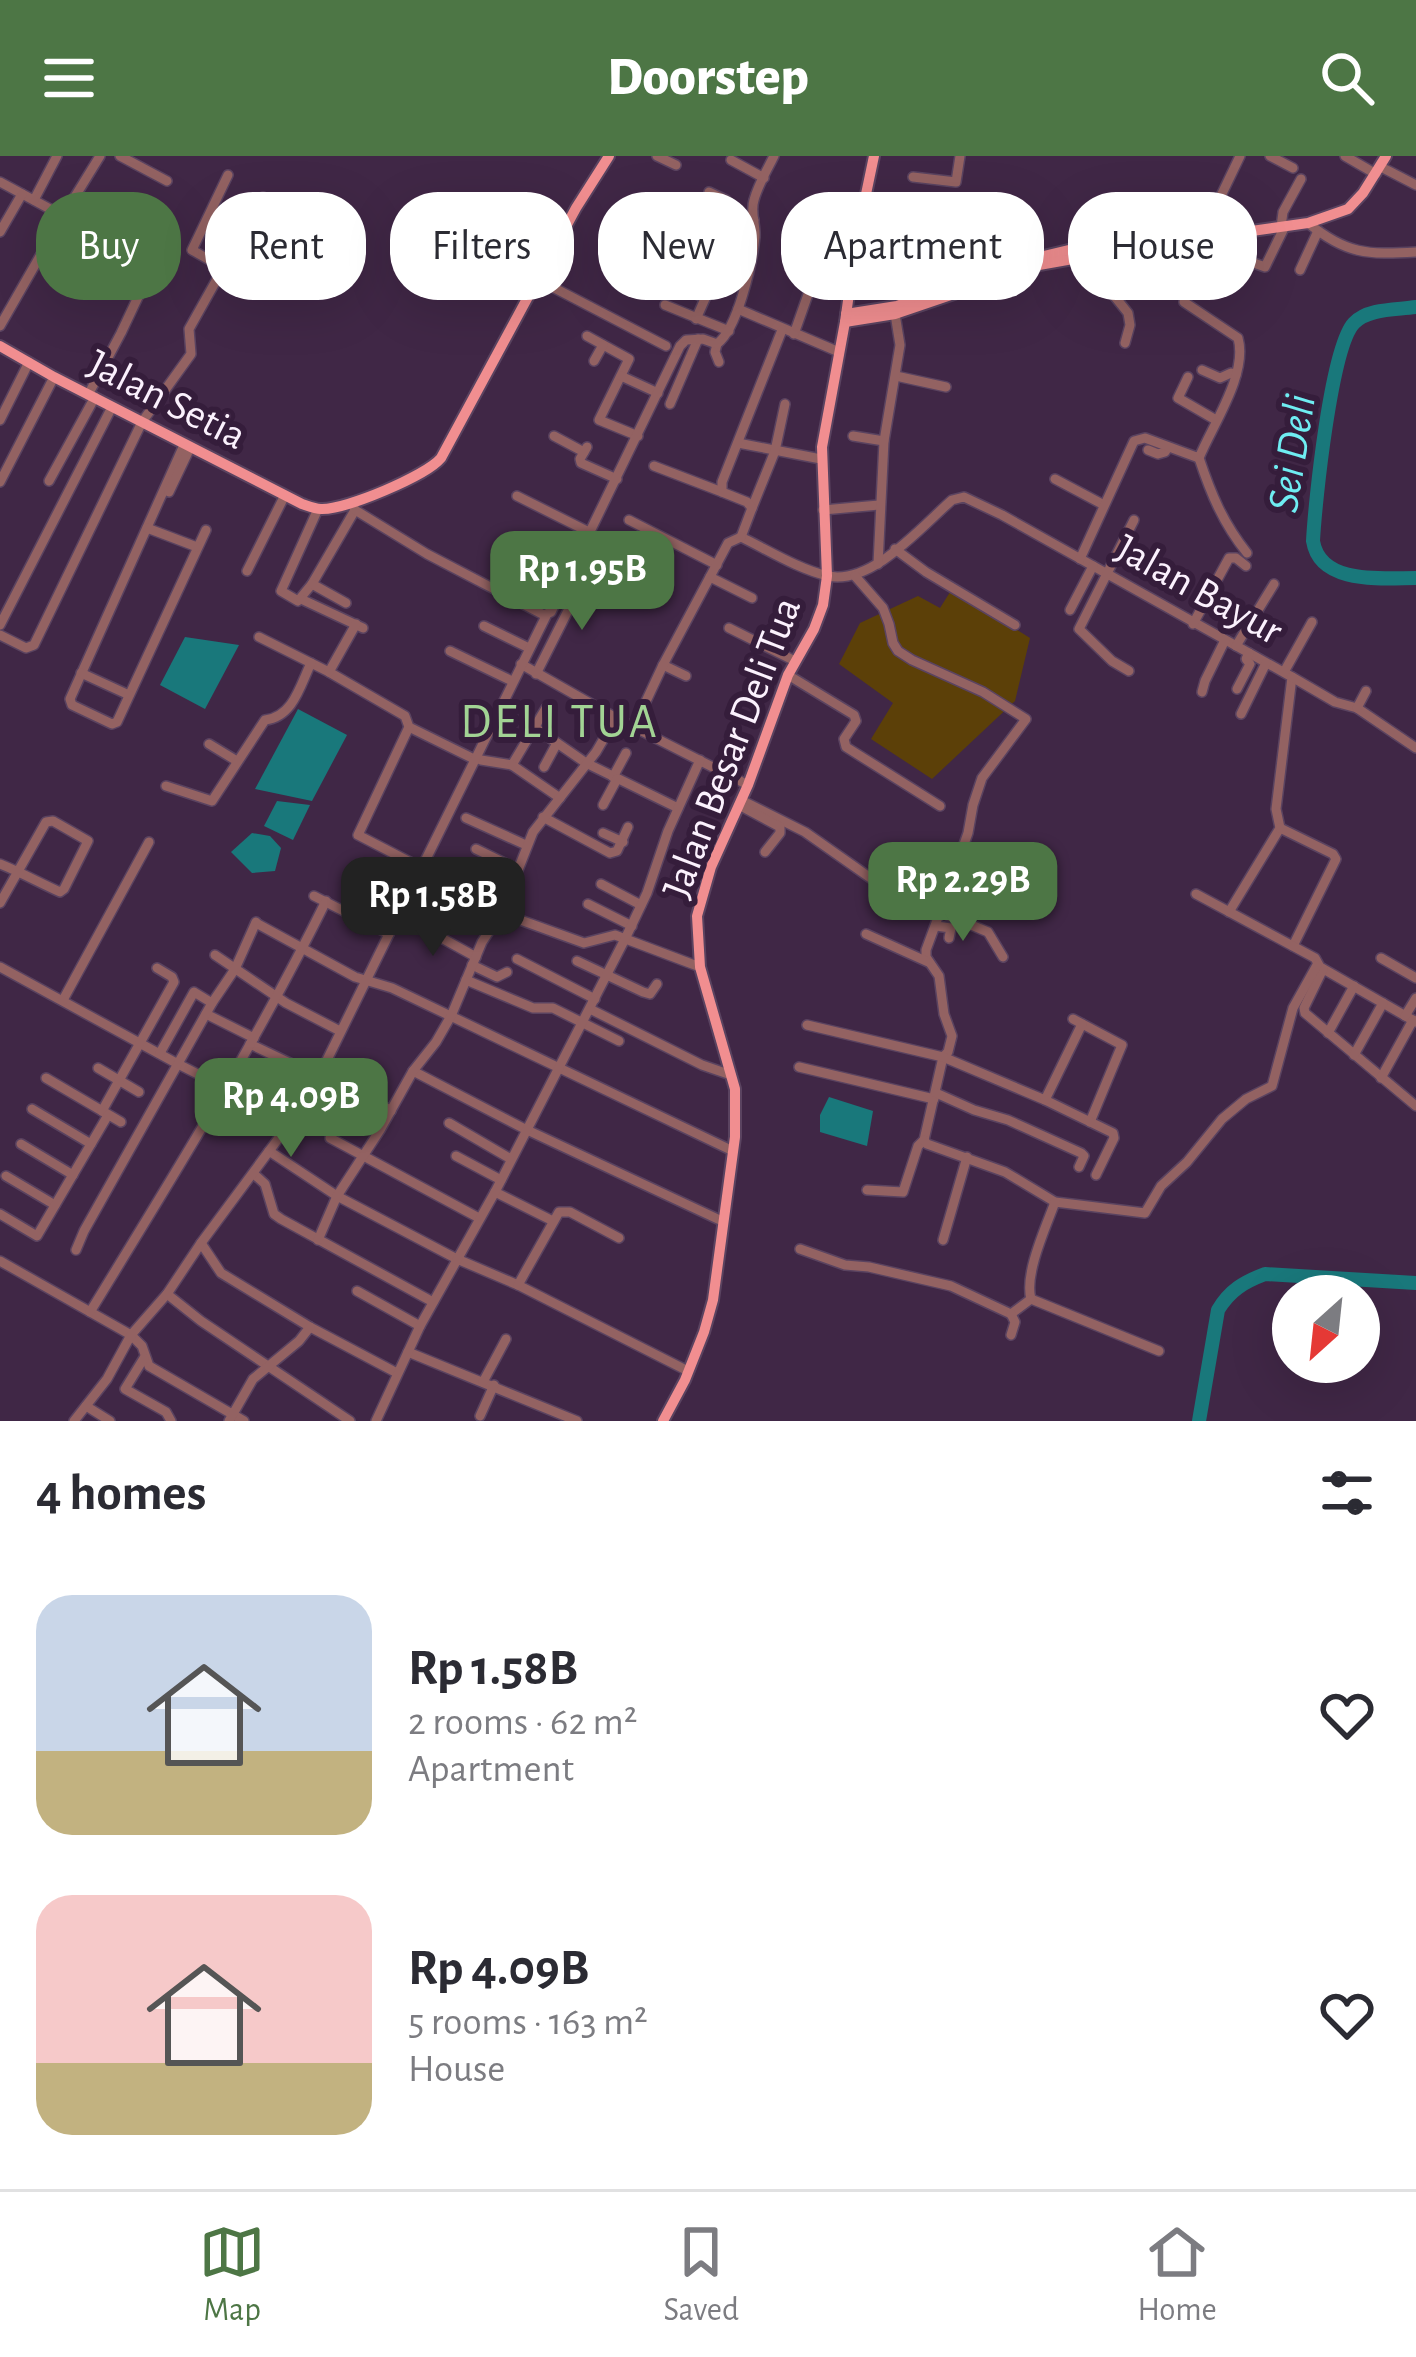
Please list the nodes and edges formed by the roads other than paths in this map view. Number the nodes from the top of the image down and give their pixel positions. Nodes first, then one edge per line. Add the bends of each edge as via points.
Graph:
1 (58, 156) edge
2 (100, 156) edge
3 (120, 156) edge
4 (609, 156) edge
5 (657, 156) edge
6 (774, 156) edge
7 (874, 156) edge
8 (960, 156) edge
9 (1240, 156) edge
10 (1270, 156) edge
11 (1345, 156) edge
12 (731, 160) dead end
13 (676, 164) dead end
14 (1381, 166) edge
15 (1293, 168) dead end
16 (229, 175) dead end
17 (913, 177) dead end
18 (764, 178) junction
19 (1301, 179) dead end
20 (0, 182) edge
21 (167, 182) dead end
22 (1416, 185) edge
23 (78, 192) edge
24 (866, 192) edge
25 (1222, 192) edge
26 (757, 193) edge
27 (22, 194) junction
28 (34, 200) joint
29 (574, 210) edge
30 (1283, 226) junction
31 (1313, 227) junction
32 (1257, 230) edge
33 (0, 232) edge
34 (181, 244) edge
35 (192, 250) junction
36 (1068, 251) edge
37 (1416, 252) edge
38 (205, 257) edge
39 (1068, 260) edge
40 (36, 263) edge
41 (1257, 264) edge
42 (1300, 270) dead end
43 (574, 298) edge
44 (205, 299) edge
45 (137, 300) edge
46 (526, 300) edge
47 (704, 300) edge
48 (739, 300) edge
49 (806, 300) edge
50 (848, 300) edge
51 (1117, 300) edge
52 (1184, 300) edge
53 (665, 305) dead end
54 (738, 309) junction
55 (895, 314) junction
56 (846, 318) junction
57 (696, 319) junction
58 (0, 326) edge
59 (782, 329) junction
60 (729, 331) junction
61 (794, 334) junction
62 (587, 336) dead end
63 (698, 339) junction
64 (1125, 343) dead end
65 (717, 344) junction
66 (603, 345) junction
67 (666, 346) dead end
68 (1, 349) edge
69 (839, 352) junction
70 (594, 361) dead end
71 (29, 362) junction
72 (718, 362) dead end
73 (1202, 370) dead end
74 (1236, 375) junction
75 (621, 376) junction
76 (896, 376) junction
77 (54, 377) junction
78 (1188, 377) dead end
79 (946, 387) dead end
80 (658, 393) junction
81 (92, 396) junction
82 (670, 404) dead end
83 (784, 404) dead end
84 (112, 407) junction
85 (1216, 419) junction
86 (0, 420) edge
87 (142, 422) junction
88 (554, 436) dead end
89 (638, 436) junction
90 (853, 436) dead end
91 (884, 441) junction
92 (739, 442) junction
93 (187, 446) junction
94 (1168, 447) junction
95 (1148, 450) dead end
96 (775, 451) junction
97 (1199, 458) junction
98 (821, 459) junction
99 (654, 466) dead end
100 (617, 479) junction
101 (1055, 479) dead end
102 (49, 481) dead end
103 (0, 482) edge
104 (722, 492) junction
105 (285, 496) junction
106 (517, 496) dead end
107 (879, 505) junction
108 (1104, 505) junction
109 (313, 507) junction
110 (353, 507) junction
111 (752, 508) junction
112 (823, 510) junction
113 (629, 520) dead end
114 (1133, 520) dead end
115 (149, 530) junction
116 (206, 530) dead end
117 (591, 533) junction
118 (741, 537) junction
119 (524, 541) dead end
120 (197, 547) junction
121 (896, 549) junction
122 (1246, 553) dead end
123 (1080, 559) junction
124 (878, 563) junction
125 (717, 565) junction
126 (1093, 566) junction
127 (1246, 566) dead end
128 (574, 567) junction
129 (247, 571) dead end
130 (586, 573) dead end
131 (827, 575) junction
132 (855, 575) junction
133 (1108, 575) junction
134 (710, 577) junction
135 (312, 584) junction
136 (1274, 584) dead end
137 (752, 598) dead end
138 (302, 599) junction
139 (346, 603) dead end
140 (1070, 610) dead end
141 (549, 613) junction
142 (564, 618) junction
143 (1312, 622) dead end
144 (1193, 624) junction
145 (1015, 625) dead end
146 (0, 626) edge
147 (484, 626) dead end
148 (729, 628) dead end
149 (0, 635) edge
150 (259, 638) dead end
151 (1230, 643) junction
152 (529, 648) junction
153 (451, 651) dead end
154 (1249, 653) junction
155 (545, 656) junction
156 (795, 661) junction
157 (311, 663) junction
158 (1266, 663) junction
159 (521, 664) junction
160 (663, 665) junction
161 (1129, 671) dead end
162 (329, 672) junction
163 (81, 673) junction
164 (536, 674) junction
165 (788, 675) junction
166 (1288, 675) junction
167 (686, 676) dead end
168 (512, 681) junction
169 (1237, 689) dead end
170 (1202, 692) dead end
171 (1366, 692) dead end
172 (129, 695) junction
173 (546, 708) dead end
174 (1357, 708) junction
175 (1241, 714) dead end
176 (616, 718) junction
177 (534, 727) junction
178 (634, 727) junction
179 (409, 728) junction
180 (557, 743) junction
181 (208, 744) dead end
182 (1416, 748) edge
183 (626, 753) dead end
184 (477, 759) junction
185 (700, 760) junction
186 (236, 761) junction
187 (586, 763) junction
188 (512, 765) junction
189 (544, 767) dead end
190 (615, 778) junction
191 (748, 785) junction
192 (166, 786) dead end
193 (560, 798) junction
194 (740, 802) junction
195 (603, 805) dead end
196 (940, 806) dead end
197 (678, 808) junction
198 (466, 818) dead end
199 (543, 818) junction
200 (628, 827) dead end
201 (1280, 828) junction
202 (603, 833) dead end
203 (149, 842) dead end
204 (623, 842) junction
205 (526, 845) junction
206 (476, 849) dead end
207 (764, 853) dead end
208 (0, 864) edge
209 (517, 868) junction
210 (421, 869) junction
211 (18, 872) junction
212 (601, 884) dead end
213 (1196, 895) dead end
214 (314, 896) dead end
215 (326, 901) junction
216 (0, 903) edge
217 (588, 904) dead end
218 (641, 905) junction
219 (940, 912) junction
220 (1229, 912) junction
221 (501, 913) junction
222 (400, 915) junction
223 (632, 926) junction
224 (936, 926) junction
225 (389, 934) junction
226 (866, 934) dead end
227 (949, 938) dead end
228 (626, 939) junction
229 (1293, 946) junction
230 (303, 948) junction
231 (215, 955) dead end
232 (1003, 957) dead end
233 (1382, 958) dead end
234 (517, 959) dead end
235 (474, 961) junction
236 (577, 962) dead end
237 (928, 962) junction
238 (0, 967) edge
239 (700, 967) junction
240 (1320, 967) junction
241 (157, 968) dead end
242 (235, 969) junction
243 (507, 972) dead end
244 (607, 976) junction
245 (1416, 979) edge
246 (466, 980) junction
247 (367, 981) junction
248 (657, 984) dead end
249 (1354, 986) junction
250 (278, 996) junction
251 (1416, 998) edge
252 (63, 1000) junction
253 (1383, 1003) junction
254 (592, 1004) junction
255 (209, 1008) junction
256 (451, 1016) junction
257 (1411, 1019) edge
258 (582, 1023) junction
259 (807, 1025) dead end
260 (340, 1031) junction
261 (1328, 1033) junction
262 (252, 1041) junction
263 (619, 1041) dead end
264 (142, 1043) junction
265 (160, 1053) junction
266 (1354, 1055) junction
267 (943, 1057) junction
268 (178, 1064) junction
269 (799, 1067) dead end
270 (98, 1068) dead end
271 (557, 1068) junction
272 (413, 1071) junction
273 (320, 1072) junction
274 (731, 1075) junction
275 (46, 1078) dead end
276 (1381, 1078) junction
277 (119, 1081) junction
278 (1416, 1086) edge
279 (227, 1088) junction
280 (139, 1092) dead end
281 (935, 1096) junction
282 (1045, 1100) junction
283 (1412, 1103) edge
284 (32, 1109) dead end
285 (391, 1111) junction
286 (105, 1113) junction
287 (290, 1121) junction
288 (121, 1122) dead end
289 (1090, 1122) junction
290 (449, 1124) dead end
291 (525, 1129) junction
292 (330, 1138) dead end
293 (924, 1140) junction
294 (21, 1144) dead end
295 (91, 1144) junction
296 (733, 1150) junction
297 (269, 1151) junction
298 (363, 1154) junction
299 (456, 1156) dead end
300 (967, 1157) junction
301 (511, 1159) junction
302 (1078, 1168) dead end
303 (254, 1174) junction
304 (73, 1175) junction
305 (1096, 1175) dead end
306 (5, 1176) dead end
307 (501, 1180) junction
308 (867, 1190) dead end
309 (494, 1192) junction
310 (338, 1196) junction
311 (1055, 1202) junction
312 (55, 1205) junction
313 (0, 1214) edge
314 (479, 1218) junction
315 (553, 1221) junction
316 (722, 1221) junction
317 (619, 1238) dead end
318 (318, 1240) junction
319 (944, 1240) dead end
320 (201, 1243) junction
321 (800, 1249) dead end
322 (76, 1250) dead end
323 (457, 1258) junction
324 (0, 1261) edge
325 (518, 1285) junction
326 (357, 1291) dead end
327 (167, 1294) junction
328 (1031, 1299) junction
329 (433, 1301) junction
330 (90, 1312) junction
331 (1012, 1314) junction
332 (310, 1327) junction
333 (420, 1327) junction
334 (131, 1335) junction
335 (1011, 1335) dead end
336 (506, 1339) dead end
337 (408, 1352) junction
338 (1159, 1352) dead end
339 (144, 1358) junction
340 (268, 1366) junction
341 (688, 1370) junction
342 (397, 1373) junction
343 (489, 1384) junction
344 (86, 1406) junction
345 (480, 1416) dead end
346 (231, 1418) edge
347 (74, 1421) edge
348 (110, 1421) edge
349 (171, 1421) edge
350 (244, 1421) edge
351 (350, 1421) edge
352 (376, 1421) edge
353 (577, 1421) edge
354 (663, 1421) edge

1 - 28 street
2 - 23 street
3 - 21 street
4 - 29 main road
5 - 13 street
6 - 18 street
7 - 24 main road, Jalan Besar Deli Tua
8 - 17 street via 956,182
9 - 25 street
10 - 15 street
11 - 14 street
12 - 18 street
14 - 22 street
14 - 31 main road via 1348,209
16 - 35 street
18 - 26 street
19 - 30 street
20 - 27 street
27 - 28 street
27 - 33 street
30 - 31 main road
30 - 32 main road
30 - 41 street via 1265,267
31 - 37 street via 1349,250
31 - 42 street
34 - 35 street
35 - 38 street
36 - 56 main road
39 - 55 main road
40 - 58 street
43 - 67 street
44 - 87 street via 189,328 190,354
45 - 81 street
46 - 110 main road via 436,464
47 - 57 street
48 - 54 street
49 - 61 street
50 - 56 main road, Jalan Besar Deli Tua
51 - 64 street via 1130,325
52 - 74 street via 1238,338
53 - 57 street
54 - 59 street
54 - 60 street
55 - 56 main road
55 - 76 street
56 - 69 main road, Jalan Besar Deli Tua
57 - 60 street
59 - 61 street
59 - 92 street
60 - 65 street
61 - 69 street
62 - 66 street
63 - 65 street
63 - 80 street via 682,343
63 - 82 street
65 - 72 street
66 - 70 street
66 - 75 street via 629,358
68 - 71 main road, Jalan Setia
69 - 98 main road, Jalan Besar Deli Tua
71 - 77 main road, Jalan Setia
71 - 86 street
73 - 74 street
74 - 85 street
75 - 80 street
75 - 89 street via 599,420
76 - 79 street
76 - 91 street
77 - 81 main road, Jalan Setia
77 - 103 street
78 - 85 street via 1178,398
80 - 89 street
81 - 84 main road, Jalan Setia
81 - 102 street
83 - 96 street
84 - 87 main road, Jalan Setia
84 - 146 street
85 - 97 street
87 - 93 main road, Jalan Setia
87 - 149 street via 34,646
88 - 100 street via 585,450 581,463
89 - 100 street
90 - 91 street
91 - 107 street
92 - 96 street
92 - 104 street
93 - 105 main road, Jalan Setia
93 - 115 street
94 - 95 street
94 - 97 street
94 - 108 street via 1134,441
96 - 98 street
96 - 111 street
97 - 122 street via 1213,500
98 - 112 main road, Jalan Besar Deli Tua
99 - 104 street
100 - 117 street
101 - 108 street
104 - 111 street
105 - 109 main road, Jalan Setia
105 - 129 street
106 - 117 street
107 - 112 street
107 - 124 street
108 - 123 street
109 - 110 main road
109 - 138 street via 281,591
110 - 135 street
110 - 141 street via 427,554
111 - 118 street
112 - 131 main road, Jalan Besar Deli Tua
113 - 125 street
114 - 133 street
115 - 120 street
115 - 163 street
116 - 120 street
117 - 128 street
118 - 125 street
118 - 131 street
119 - 128 street
120 - 172 street
121 - 123 street, Jalan Bayur via 964,497
121 - 124 street, Jalan Bayur
121 - 145 street
123 - 126 street, Jalan Bayur
124 - 132 street, Jalan Bayur
125 - 134 street
126 - 133 street, Jalan Bayur
126 - 140 street
127 - 144 street via 1229,558
128 - 141 street
130 - 142 street
131 - 132 street, Jalan Bayur
131 - 156 main road, Jalan Besar Deli Tua via 818,621
132 - 219 street via 883,608 898,651 1026,719 982,778
133 - 144 street, Jalan Bayur
133 - 161 street via 1079,630
134 - 137 street
134 - 160 street
135 - 138 street
135 - 139 street
136 - 151 street
138 - 162 street via 359,626
141 - 142 street
141 - 152 street
142 - 155 street
143 - 166 street
144 - 151 street, Jalan Bayur
147 - 152 street
148 - 156 street
150 - 157 street
151 - 154 street, Jalan Bayur
151 - 170 street
152 - 155 street
152 - 159 street
153 - 168 street
154 - 158 street, Jalan Bayur
154 - 169 street
155 - 164 street
156 - 165 main road, Jalan Besar Deli Tua
157 - 162 street
157 - 186 street via 287,711 265,720
158 - 166 street, Jalan Bayur
158 - 175 street
159 - 164 street
159 - 168 street
160 - 167 street
160 - 178 street
162 - 179 street via 405,716
163 - 172 street
163 - 172 street via 70,703 112,724
164 - 176 street
165 - 191 main road, Jalan Besar Deli Tua
165 - 196 street via 854,715 846,747
166 - 174 street
166 - 201 street, Jalan Bayur
168 - 184 street
171 - 174 street
173 - 177 street
174 - 182 street
176 - 178 street
176 - 187 street
177 - 180 street
177 - 188 street
178 - 185 street
179 - 184 street
179 - 210 street via 358,835
180 - 187 street
180 - 189 street
181 - 186 street
183 - 190 street
184 - 188 street
184 - 210 street
185 - 191 street
185 - 197 street
186 - 192 street via 212,801
187 - 190 street
187 - 193 street
188 - 193 street
190 - 195 street
190 - 197 street
191 - 194 main road, Jalan Besar Deli Tua
193 - 199 street
194 - 207 street via 780,827
194 - 219 street
194 - 239 main road, Jalan Besar Deli Tua via 697,916
197 - 218 street
198 - 205 street
199 - 204 street via 610,853
199 - 205 street
200 - 204 street
201 - 220 street
201 - 229 street via 1336,859
202 - 204 street
203 - 252 street
205 - 209 street
206 - 209 street
208 - 211 street
209 - 221 street
210 - 221 street
210 - 222 street
211 - 211 street via 46,822 88,841 62,891
211 - 216 street
212 - 218 street
213 - 220 street
214 - 215 street
215 - 225 street
215 - 230 street
217 - 223 street
218 - 223 street
219 - 224 street
219 - 232 street via 988,932
220 - 229 street
221 - 228 street via 584,943 612,934
221 - 235 street
222 - 225 street
222 - 235 street
223 - 228 street
224 - 227 street via 950,928
224 - 237 street
225 - 247 street
226 - 237 street
228 - 239 street
228 - 244 street
229 - 240 street
230 - 242 street via 258,920
230 - 247 street
230 - 250 street
231 - 242 street
233 - 245 street
234 - 254 street
235 - 243 street via 497,976
235 - 246 street
236 - 244 street
237 - 267 street via 939,976 952,1036
238 - 252 street
239 - 274 main road, Jalan Besar Deli Tua
240 - 249 street
240 - 261 street via 1304,1011
240 - 311 street via 1293,1008 1272,1086 1222,1119 1148,1211
241 - 264 street via 174,979
242 - 250 street
242 - 255 street
244 - 248 street via 650,994
244 - 254 street
246 - 256 street
246 - 258 street
247 - 256 street
247 - 260 street
249 - 253 street
249 - 261 street
250 - 260 street
250 - 262 street
251 - 257 street
252 - 264 street
253 - 257 street
253 - 266 street
254 - 258 street
254 - 274 street
255 - 262 street
255 - 265 street via 194,992
255 - 268 street
256 - 271 street
256 - 272 street
257 - 276 street
258 - 263 street
258 - 271 street
259 - 267 street
260 - 273 street
261 - 266 street
262 - 273 street
262 - 279 street
264 - 265 street
264 - 277 street
265 - 268 street
266 - 276 street
267 - 281 street
267 - 282 street
268 - 279 street
268 - 322 street
269 - 281 street
270 - 277 street
271 - 291 street
271 - 296 street
272 - 285 street
272 - 291 street
273 - 285 street
273 - 287 street
274 - 296 main road, Jalan Besar Deli Tua
275 - 286 street
276 - 283 street
277 - 280 street
277 - 286 street
278 - 283 street
279 - 287 street
279 - 330 street
281 - 293 street
281 - 302 street via 1082,1153
282 - 289 street
282 - 289 street via 1077,1022 1122,1046
284 - 295 street
285 - 298 street
286 - 288 street
286 - 295 street
287 - 297 street
289 - 305 street via 1114,1135
290 - 301 street
291 - 301 street
291 - 316 street
292 - 298 street
293 - 300 street
293 - 308 street via 902,1193
294 - 304 street
295 - 304 street
296 - 316 main road, Jalan Besar Deli Tua
297 - 303 street
297 - 310 street
298 - 310 street
298 - 314 street
299 - 307 street
300 - 311 street
300 - 319 street
301 - 307 street
303 - 318 street via 274,1214
303 - 320 street
304 - 312 street
306 - 312 street
307 - 309 street
309 - 314 street
309 - 315 street
310 - 318 street
310 - 323 street
311 - 328 street
312 - 313 street via 37,1236
314 - 323 street
315 - 317 street via 564,1210
315 - 325 street
316 - 341 main road, Jalan Besar Deli Tua via 713,1300
318 - 329 street
320 - 327 street
320 - 332 street via 221,1273
321 - 331 street via 951,1286
323 - 325 street
323 - 329 street
324 - 330 street
325 - 341 street
326 - 333 street
327 - 334 street
327 - 340 street
328 - 331 street
328 - 338 street
329 - 333 street
330 - 334 street
331 - 335 street
332 - 340 street
332 - 342 street
333 - 337 street
334 - 339 street
334 - 344 street
336 - 343 street
337 - 342 street
337 - 343 street
339 - 346 street
339 - 349 street via 125,1390
340 - 346 street
340 - 351 street
341 - 354 main road, Jalan Besar Deli Tua
342 - 352 street
343 - 345 street
343 - 353 street
344 - 347 street
344 - 348 street
346 - 350 street

